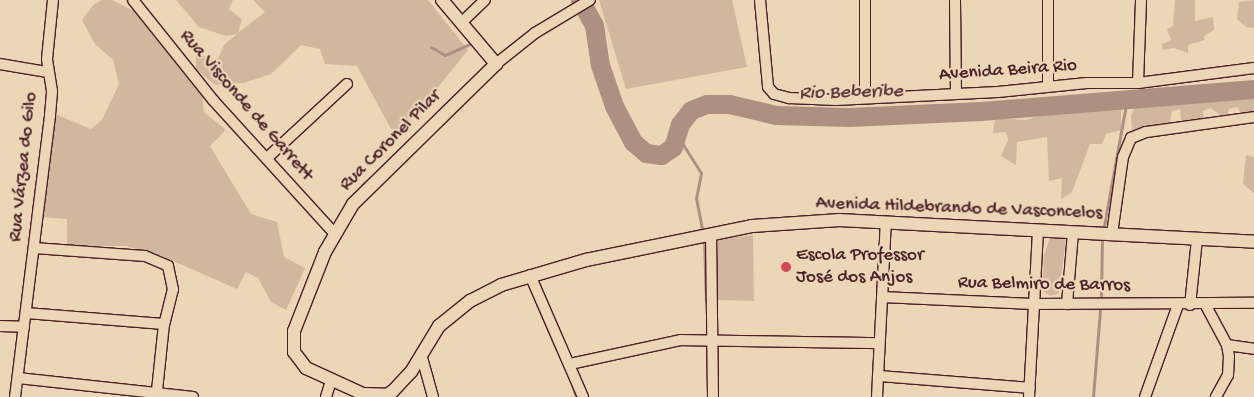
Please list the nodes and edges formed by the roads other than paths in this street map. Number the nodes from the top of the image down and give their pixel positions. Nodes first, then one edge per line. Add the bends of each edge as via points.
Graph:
1 (53, 0) edge
2 (133, 0) edge
3 (442, 0) edge
4 (486, 0) edge
5 (760, 0) edge
6 (864, 0) edge
7 (955, 0) edge
8 (1048, 0) edge
9 (1141, 0) edge
10 (586, 2) edge
11 (461, 22) junction
12 (0, 64) edge
13 (496, 64) junction
14 (1254, 68) edge
15 (47, 72) junction
16 (1138, 83) junction
17 (347, 84) dead end
18 (1048, 86) junction
19 (956, 94) junction
20 (865, 96) junction
21 (1254, 117) edge
22 (267, 158) junction
23 (886, 222) junction
24 (1038, 232) junction
25 (334, 233) junction
26 (1073, 233) junction
27 (710, 234) junction
28 (1106, 234) junction
29 (1197, 240) junction
30 (1254, 242) edge
31 (34, 248) junction
32 (530, 275) junction
33 (882, 297) junction
34 (1254, 303) edge
35 (1033, 304) junction
36 (1067, 304) junction
37 (1205, 304) junction
38 (1178, 305) junction
39 (1190, 305) junction
40 (26, 313) junction
41 (164, 324) junction
42 (0, 326) edge
43 (24, 327) junction
44 (713, 338) junction
45 (879, 343) junction
46 (1227, 345) junction
47 (1254, 349) edge
48 (421, 354) junction
49 (570, 364) junction
50 (878, 376) junction
51 (18, 378) junction
52 (331, 382) junction
53 (157, 391) junction
54 (1029, 393) edge
55 (381, 396) edge
56 (15, 397) edge
57 (193, 397) edge
58 (326, 397) edge
59 (433, 397) edge
60 (583, 397) edge
61 (713, 397) edge
62 (877, 397) edge
63 (1145, 397) edge
64 (1216, 397) edge

1 - 15 street, Rua Várzea do Gilo
2 - 22 street, Rua Visconde de Garrett via 213,100
3 - 11 street
4 - 11 street
5 - 20 street, Avenida Beira Rio via 768,87 774,94 789,98 836,100
6 - 20 street
7 - 19 street
8 - 18 street
9 - 16 street
10 - 13 street, Rua Coronel Pilar via 535,32
11 - 13 street
12 - 15 street
13 - 25 street, Rua Coronel Pilar via 368,188
14 - 16 street, Avenida Beira Rio
15 - 31 street, Rua Várzea do Gilo via 52,91
16 - 18 street, Avenida Beira Rio
17 - 22 street
18 - 19 street, Avenida Beira Rio
19 - 20 street, Avenida Beira Rio
21 - 28 street via 1146,132 1131,138 1123,157
22 - 25 street, Rua Visconde de Garrett
23 - 24 street, Avenida Hildebrando de Vasconcelos
23 - 27 street, Avenida Hildebrando de Vasconcelos via 780,222
23 - 33 street
24 - 26 street, Avenida Hildebrando de Vasconcelos
24 - 35 street
25 - 52 street, Rua Coronel Pilar via 294,331 292,344 298,361
26 - 28 street, Avenida Hildebrando de Vasconcelos
26 - 36 street
27 - 32 street, Avenida Hildebrando de Vasconcelos
27 - 44 street
28 - 29 street, Avenida Hildebrando de Vasconcelos
29 - 30 street, Avenida Hildebrando de Vasconcelos
29 - 39 street
31 - 40 street, Rua Várzea do Gilo
31 - 41 street via 145,256 162,261 171,272 173,282
32 - 48 street, Avenida Hildebrando de Vasconcelos via 470,301 439,326
32 - 49 street
33 - 35 street, Rua Belmiro de Barros
33 - 45 street
34 - 37 street, Rua Belmiro de Barros
35 - 36 street, Rua Belmiro de Barros
35 - 54 street
36 - 38 street, Rua Belmiro de Barros
37 - 39 street, Rua Belmiro de Barros
37 - 46 street
38 - 39 street, Rua Belmiro de Barros
38 - 63 street
40 - 41 street
40 - 43 street, Rua Várzea do Gilo
41 - 53 street
42 - 43 street
43 - 51 street, Rua Várzea do Gilo
44 - 45 street
44 - 49 street via 681,340
44 - 61 street
45 - 50 street
46 - 47 street
46 - 64 street via 1228,375
48 - 55 street, Avenida Hildebrando de Vasconcelos via 403,383
48 - 59 street
49 - 60 street
50 - 54 street
50 - 62 street
51 - 53 street
51 - 56 street, Rua Várzea do Gilo
52 - 55 street via 363,394
52 - 58 street
53 - 57 street

